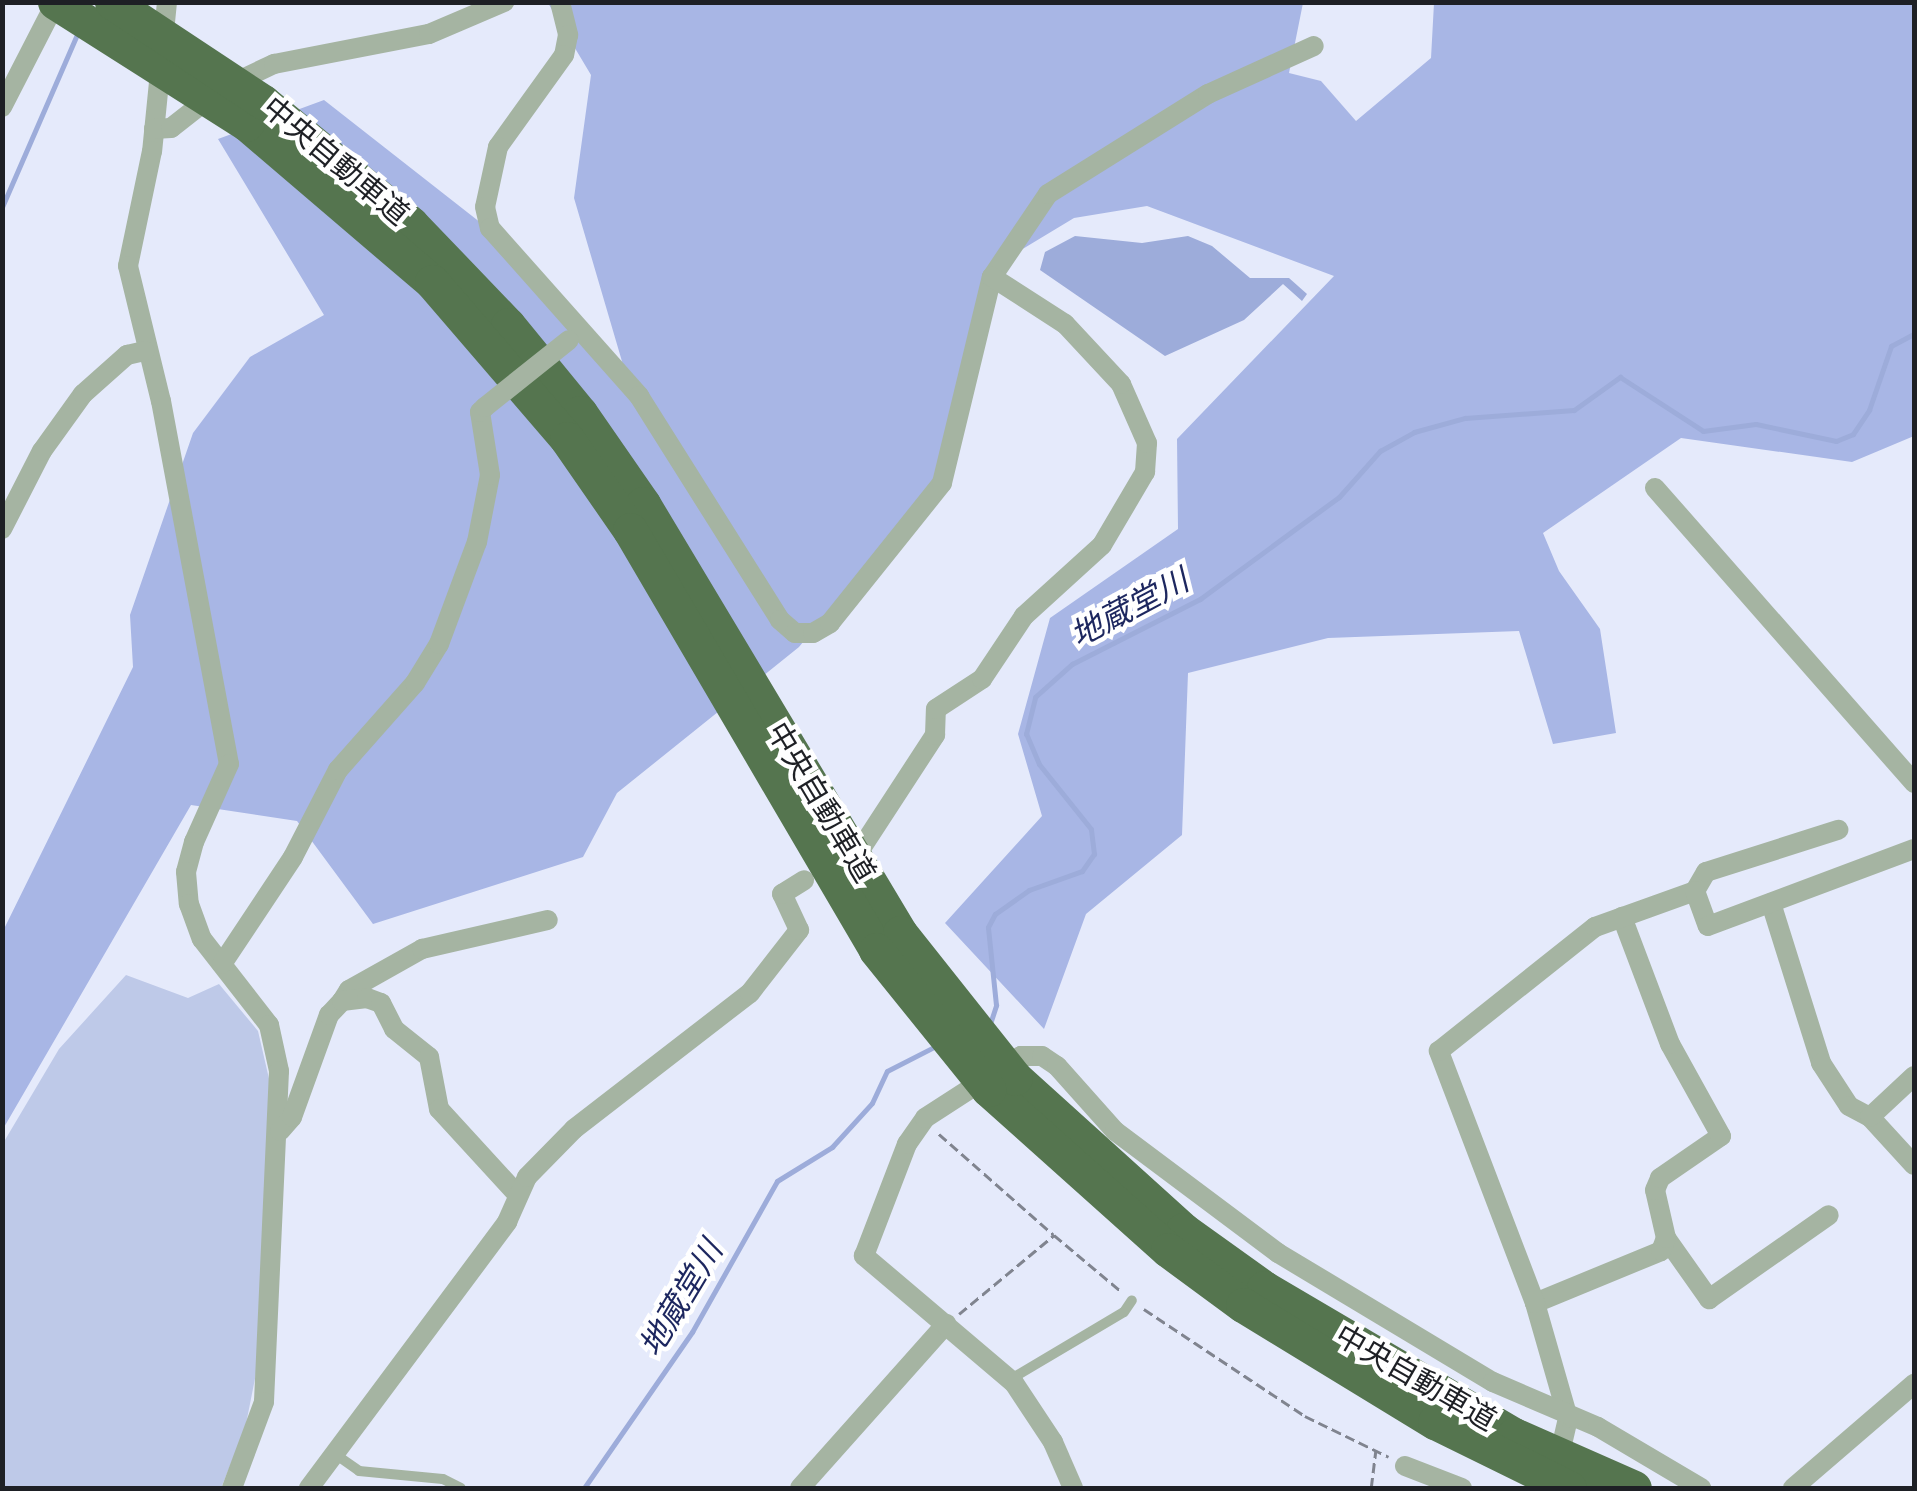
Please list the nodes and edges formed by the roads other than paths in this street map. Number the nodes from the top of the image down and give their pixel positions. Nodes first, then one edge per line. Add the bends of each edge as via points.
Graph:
1 (55, 2) edge
2 (112, 2) edge
3 (167, 2) edge
4 (504, 2) edge
5 (560, 2) edge
6 (1314, 46) dead end
7 (2, 107) edge
8 (256, 113) junction
9 (154, 129) junction
10 (992, 277) junction
11 (576, 333) junction
12 (146, 350) junction
13 (1655, 488) dead end
14 (2, 529) edge
15 (1914, 784) edge
16 (1838, 830) dead end
17 (862, 847) dead end
18 (1914, 850) edge
19 (804, 880) dead end
20 (1695, 891) junction
21 (1771, 903) junction
22 (1622, 917) junction
23 (548, 920) dead end
24 (222, 964) junction
25 (342, 1001) junction
26 (1914, 1076) edge
27 (1002, 1083) junction
28 (1870, 1117) junction
29 (280, 1131) junction
30 (1914, 1164) edge
31 (515, 1192) junction
32 (1829, 1215) dead end
33 (1666, 1238) junction
34 (1132, 1300) road end
35 (1535, 1303) junction
36 (946, 1324) junction
37 (1010, 1380) junction
38 (1914, 1384) edge
39 (1568, 1418) junction
40 (1563, 1440) dead end
41 (335, 1454) junction
42 (1405, 1466) road end
43 (232, 1488) edge
44 (310, 1488) edge
45 (461, 1488) edge
46 (800, 1488) edge
47 (1073, 1488) edge
48 (1462, 1488) edge
49 (1570, 1488) edge
50 (1634, 1488) edge
51 (1701, 1488) edge
52 (1793, 1488) edge

1 - 7 street
1 - 8 highway, 中央自動車道, bridge
2 - 8 highway, 中央自動車道, bridge
3 - 9 street
4 - 9 street via 429,34 261,68 171,128
5 - 11 street via 568,34 564,56 498,147 485,207 490,228
6 - 10 street via 1208,94 1076,172 1048,194
8 - 27 highway, 中央自動車道, bridge via 411,224 580,413 643,504 888,942
9 - 12 street via 128,266
10 - 11 street via 942,483 830,623 813,633 795,633 780,620 676,445
10 - 17 street via 1065,324 1122,384 1147,443 1144,472 1102,545 1024,616 982,679 936,709 935,734
11 - 24 street, bridge via 480,412 487,492 477,542 439,644 415,683 338,770 293,856
12 - 14 street via 127,355 83,394 42,451
12 - 24 street via 162,401 229,764 186,872 190,916
13 - 15 street
16 - 20 street via 1706,872
18 - 21 street
19 - 31 street via 782,894 800,930 750,992 574,1129
20 - 21 street via 1708,926
20 - 22 street
21 - 28 street via 1821,1063 1849,1106
22 - 33 street via 1670,1044 1721,1136 1660,1178 1655,1190
22 - 35 street via 1595,927 1439,1051
23 - 25 street via 422,949 349,990
24 - 29 street via 269,1025 278,1055
25 - 29 street via 329,1015 292,1116
25 - 31 street via 381,1004 394,1029 429,1057 440,1110
26 - 28 street
27 - 49 highway, 中央自動車道 via 1168,1250 1243,1305 1435,1422
27 - 50 highway, 中央自動車道 via 1264,1288 1514,1435
28 - 30 street
29 - 43 street via 264,1402
31 - 41 street via 506,1222
32 - 33 street via 1710,1299
33 - 35 street via 1661,1250
34 - 37 lane via 1124,1312
35 - 39 street
36 - 37 street
36 - 39 street via 864,1256 908,1144 925,1118 1020,1056 1042,1056 1115,1131 1266,1244 1493,1382
36 - 46 street
37 - 47 street via 1036,1412
38 - 52 street
39 - 40 street
39 - 51 street via 1598,1426
41 - 44 street
41 - 45 lane via 359,1471 443,1479
42 - 48 street

